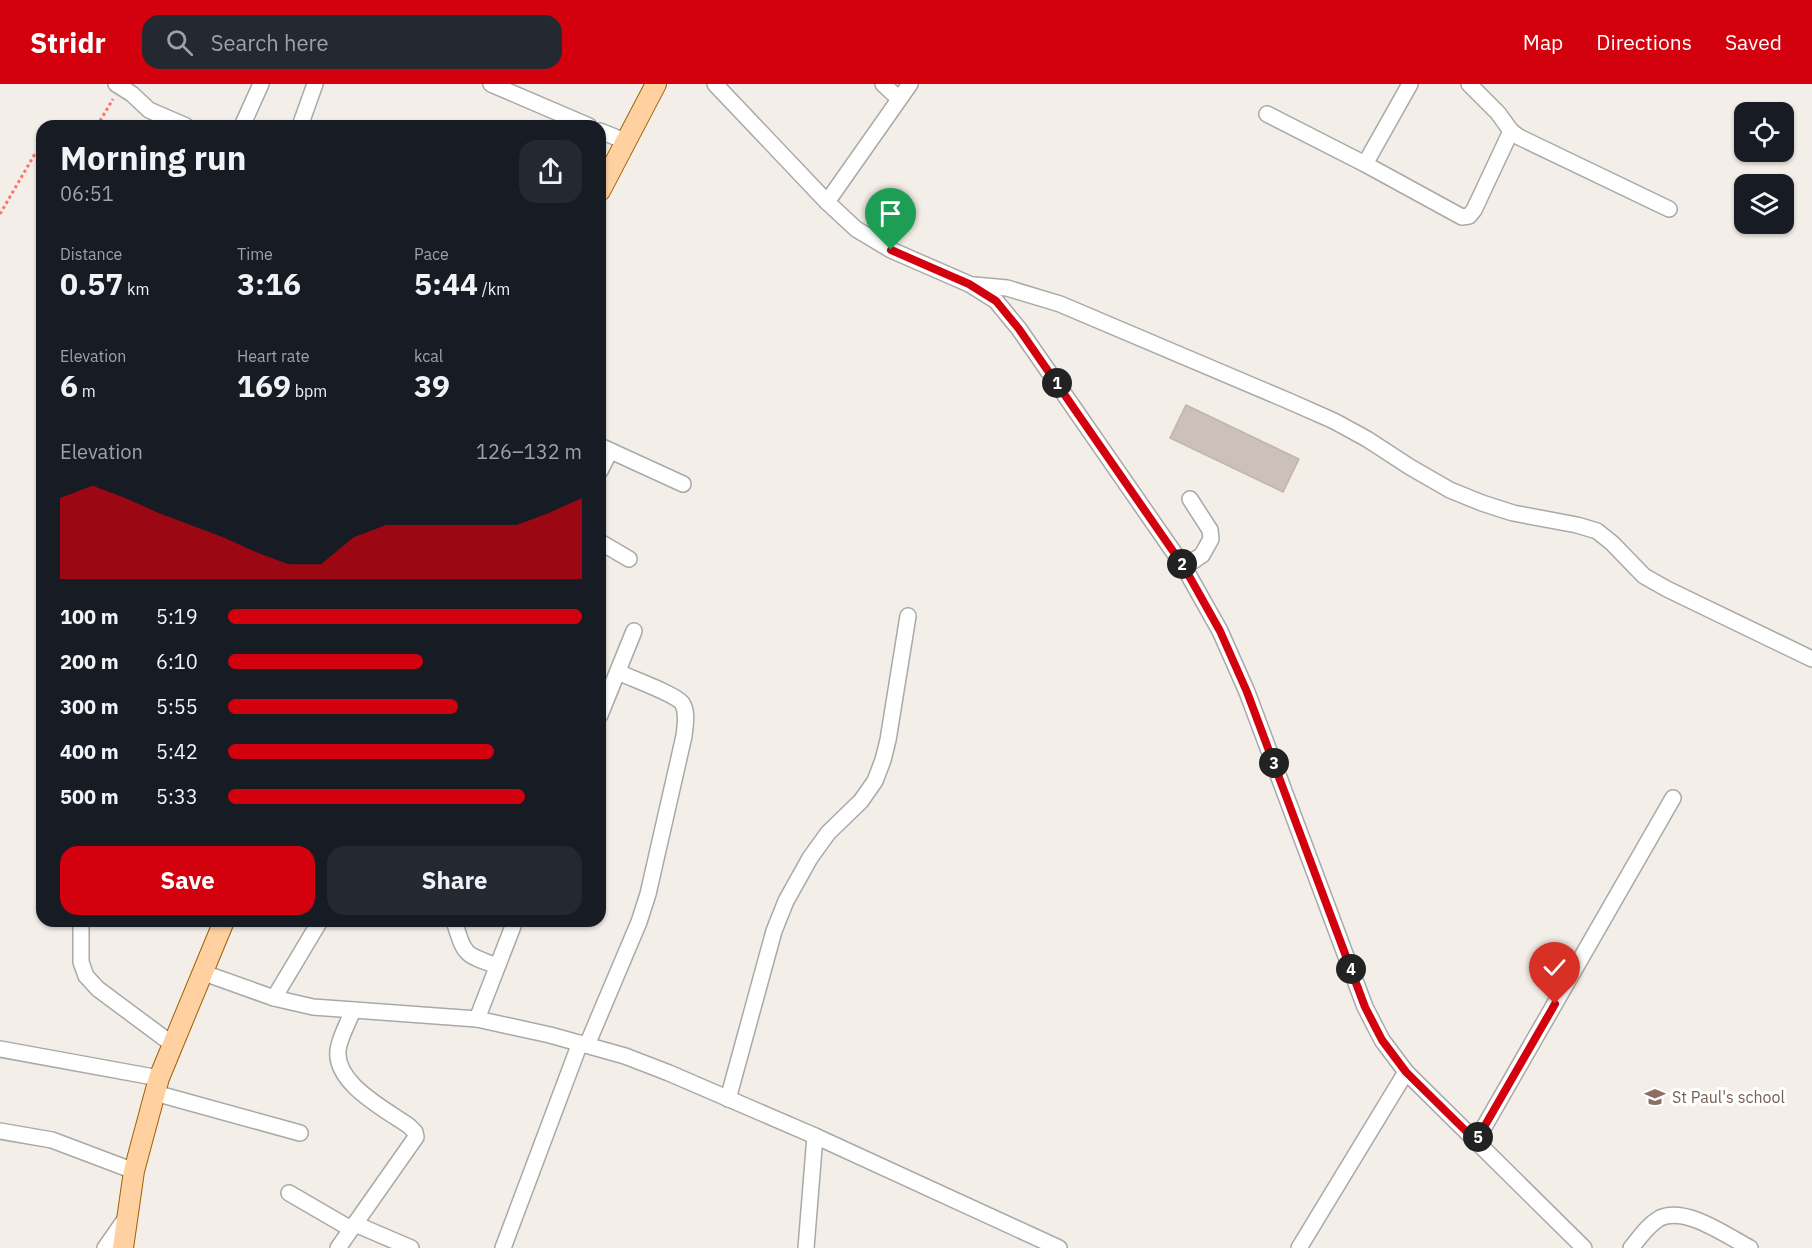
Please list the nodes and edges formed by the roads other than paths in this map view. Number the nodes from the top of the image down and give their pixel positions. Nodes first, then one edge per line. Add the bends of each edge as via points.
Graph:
1 (261, 84) edge
2 (315, 84) edge
3 (490, 84) edge
4 (656, 84) edge
5 (715, 84) edge
6 (883, 84) edge
7 (910, 84) edge
8 (1410, 84) edge
9 (1469, 84) edge
10 (127, 87) edge
11 (899, 99) junction
12 (1267, 114) dead end
13 (172, 120) edge
14 (245, 120) edge
15 (302, 120) edge
16 (575, 120) edge
17 (1510, 131) junction
18 (606, 133) edge
19 (625, 141) junction
20 (1365, 164) junction
21 (606, 179) edge
22 (827, 202) junction
23 (1669, 209) dead end
24 (969, 284) junction
25 (606, 449) edge
26 (683, 484) dead end
27 (1190, 499) dead end
28 (606, 545) edge
29 (630, 559) dead end
30 (1184, 567) junction
31 (908, 616) dead end
32 (634, 631) dead end
33 (1812, 659) edge
34 (618, 672) junction
35 (606, 701) edge
36 (1673, 798) dead end
37 (81, 927) edge
38 (222, 927) edge
39 (316, 927) edge
40 (456, 927) edge
41 (513, 927) edge
42 (497, 966) junction
43 (204, 973) junction
44 (274, 998) junction
45 (353, 1010) junction
46 (477, 1019) junction
47 (172, 1044) junction
48 (583, 1044) junction
49 (0, 1049) edge
50 (1406, 1072) junction
51 (157, 1085) junction
52 (728, 1099) junction
53 (0, 1131) edge
54 (300, 1133) dead end
55 (815, 1136) junction
56 (1476, 1141) junction
57 (134, 1171) junction
58 (289, 1193) dead end
59 (127, 1216) junction
60 (353, 1227) junction
61 (105, 1248) edge
62 (123, 1248) edge
63 (338, 1248) edge
64 (411, 1248) edge
65 (503, 1248) edge
66 (806, 1248) edge
67 (1059, 1248) edge
68 (1299, 1248) edge
69 (1584, 1248) edge
70 (1631, 1248) edge
71 (1750, 1248) edge

1 - 14 street
2 - 15 street
3 - 16 street
4 - 19 main road
5 - 22 street
6 - 11 street
7 - 11 street
8 - 20 street
9 - 17 street
10 - 13 street via 149,110
11 - 22 street
12 - 20 street
17 - 20 street via 1469,216 1462,217
17 - 23 street
18 - 19 street
19 - 21 main road
22 - 24 street via 856,229 891,250
24 - 30 street via 996,301 1019,329
24 - 33 street via 1007,288 1091,316 1334,421 1450,490 1482,503 1597,531 1644,576 1659,585
25 - 26 street
27 - 30 street via 1210,530 1211,539 1202,555
28 - 29 street
30 - 50 street via 1220,631 1247,692 1365,1007 1382,1040
31 - 52 street via 883,760 875,781 861,801 828,833 786,902 774,931
32 - 34 street
34 - 35 street
34 - 48 street via 677,699 685,710 684,736 648,894
36 - 56 street
37 - 47 street via 81,962 86,976
38 - 43 main road
39 - 44 street
40 - 42 street via 468,954
41 - 42 street
42 - 46 street
43 - 44 street
43 - 47 main road
44 - 45 street via 313,1007
45 - 46 street
45 - 60 street via 339,1046 339,1064 344,1075 354,1087 409,1126 416,1137
46 - 48 street
47 - 51 main road
48 - 52 street via 647,1065
48 - 65 street
49 - 51 street
50 - 56 street
50 - 68 street
51 - 54 street
51 - 57 main road
52 - 55 street
53 - 57 street via 52,1140
55 - 66 street
55 - 67 street
56 - 69 street
57 - 59 main road
58 - 60 street
59 - 61 street
59 - 62 main road
60 - 63 street
60 - 64 street
70 - 71 street via 1647,1228 1661,1218 1677,1214

